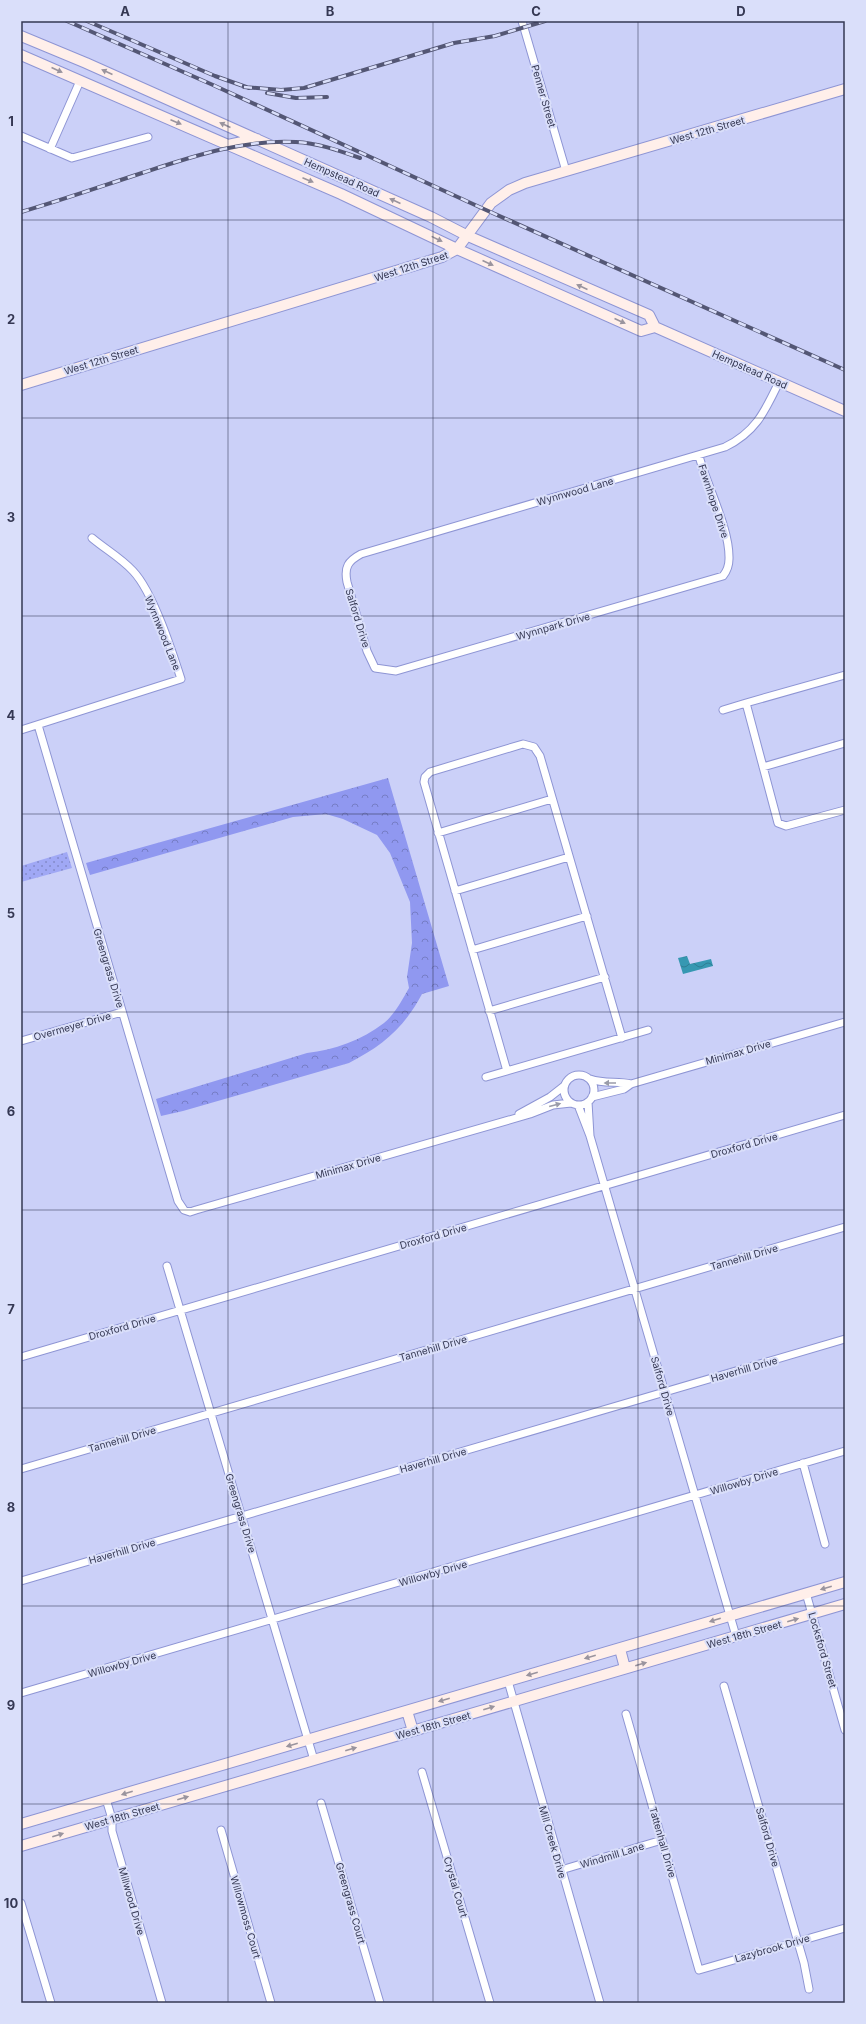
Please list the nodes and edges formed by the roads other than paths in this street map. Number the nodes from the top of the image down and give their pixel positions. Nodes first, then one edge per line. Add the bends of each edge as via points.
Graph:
1 (522, 21) edge
2 (21, 36) edge
3 (21, 54) edge
4 (80, 81) junction
5 (845, 89) edge
6 (21, 136) edge
7 (148, 136) dead end
8 (257, 139) junction
9 (228, 145) junction
10 (50, 149) junction
11 (298, 158) junction
12 (566, 171) junction
13 (290, 173) junction
14 (468, 236) junction
15 (457, 249) junction
16 (655, 327) junction
17 (779, 382) junction
18 (21, 385) edge
19 (845, 411) edge
20 (699, 456) junction
21 (92, 538) dead end
22 (346, 567) joint
23 (727, 570) joint
24 (375, 668) joint
25 (845, 675) edge
26 (746, 703) junction
27 (723, 710) dead end
28 (38, 725) junction
29 (21, 730) edge
30 (845, 743) edge
31 (763, 767) junction
32 (552, 799) junction
33 (845, 810) edge
34 (438, 833) junction
35 (569, 857) junction
36 (455, 891) junction
37 (587, 916) junction
38 (472, 950) junction
39 (604, 978) junction
40 (489, 1011) junction
41 (122, 1012) junction
42 (845, 1022) edge
43 (648, 1030) dead end
44 (622, 1038) junction
45 (21, 1041) edge
46 (507, 1071) junction
47 (486, 1077) dead end
48 (590, 1079) junction
49 (631, 1084) junction
50 (564, 1086) junction
51 (590, 1100) junction
52 (574, 1104) junction
53 (845, 1115) edge
54 (512, 1118) junction
55 (590, 1136) junction
56 (604, 1186) junction
57 (184, 1210) joint
58 (845, 1228) edge
59 (167, 1266) dead end
60 (634, 1289) junction
61 (180, 1310) junction
62 (845, 1339) edge
63 (21, 1356) edge
64 (665, 1392) junction
65 (211, 1413) junction
66 (845, 1451) edge
67 (803, 1464) junction
68 (21, 1469) edge
69 (695, 1496) junction
70 (242, 1516) junction
71 (825, 1544) dead end
72 (21, 1581) edge
73 (845, 1582) edge
74 (806, 1593) junction
75 (845, 1604) edge
76 (813, 1614) junction
77 (730, 1616) junction
78 (273, 1620) junction
79 (736, 1636) junction
80 (620, 1649) junction
81 (626, 1668) junction
82 (508, 1681) junction
83 (724, 1686) dead end
84 (21, 1693) edge
85 (514, 1701) junction
86 (407, 1711) junction
87 (626, 1714) dead end
88 (845, 1730) edge
89 (413, 1731) junction
90 (308, 1740) junction
91 (314, 1760) junction
92 (422, 1772) dead end
93 (106, 1799) junction
94 (321, 1803) dead end
95 (112, 1819) junction
96 (21, 1824) edge
97 (221, 1830) dead end
98 (662, 1840) junction
99 (21, 1846) edge
100 (561, 1870) junction
101 (21, 1903) edge
102 (845, 1928) edge
103 (798, 1940) junction
104 (699, 1970) joint
105 (809, 1989) dead end
106 (600, 2002) edge
107 (51, 2003) edge
108 (162, 2003) edge
109 (271, 2003) edge
110 (380, 2003) edge
111 (490, 2003) edge
112 (591, 2003) edge

1 - 12 street, Penner Street
8 -> 2 main road, Hempstead Road
3 -> 4 main road, Hempstead Road
4 -> 9 main road, Hempstead Road
4 - 10 street
5 - 12 main road, West 12th Street
6 - 10 street
7 - 10 street via 77,158
8 - 9 main road
8 - 11 main road, Hempstead Road
9 - 13 main road, Hempstead Road
11 - 13 main road
14 -> 11 main road, Hempstead Road
12 - 14 main road, West 12th Street via 525,183 500,196 491,203
13 -> 15 main road, Hempstead Road via 392,217
14 - 15 main road, West 12th Street
16 -> 14 main road, Hempstead Road via 649,315
15 -> 16 main road, Hempstead Road via 641,331
15 - 18 main road, West 12th Street via 442,257
16 - 17 main road, Hempstead Road
17 - 19 main road, Hempstead Road
17 - 20 street, Wynnwood Lane via 762,416 749,432 725,447
20 - 22 street, Wynnwood Lane via 361,554
20 - 23 street, Fawnhope Drive via 726,539 730,560
21 - 28 street, Wynnwood Lane via 132,570 144,587 172,651 181,679
22 - 24 street, Salford Drive via 349,590
23 - 24 street, Wynnpark Drive via 716,579 396,672
25 - 26 street
26 - 27 street
26 - 31 street
28 - 29 street, Wynnwood Lane
28 - 41 street, Greengrass Drive
30 - 31 street
31 - 33 street via 778,823 786,826
32 - 34 street
32 - 34 street via 538,751 529,744 523,744 430,772 425,777 424,787
32 - 35 street
34 - 36 street
35 - 36 street
35 - 37 street
36 - 38 street
37 - 38 street
37 - 39 street
38 - 40 street
39 - 40 street
39 - 44 street
40 - 46 street
41 - 45 street, Overmeyer Drive
41 - 57 street, Greengrass Drive via 178,1201
42 - 49 street, Minimax Drive
43 - 44 street
44 - 46 street
46 - 47 street
49 -> 48 street, Minimax Drive via 600,1083
48 - 50 street via 574,1075 568,1078
48 - 51 street via 594,1088
49 - 51 street, Minimax Drive via 624,1089
50 - 52 street via 565,1096
50 - 54 street, Minimax Drive via 550,1097
51 - 52 street
51 - 55 street, Salford Drive
54 -> 52 street, Minimax Drive via 553,1105
52 - 55 street, Salford Drive
53 - 56 street, Droxford Drive
54 - 57 street, Minimax Drive via 190,1212
55 - 56 street, Salford Drive
56 - 60 street, Salford Drive
56 - 61 street, Droxford Drive
58 - 60 street, Tannehill Drive
59 - 61 street, Greengrass Drive
60 - 64 street, Salford Drive
60 - 65 street, Tannehill Drive
61 - 63 street, Droxford Drive
61 - 65 street, Greengrass Drive
62 - 64 street, Haverhill Drive
64 - 69 street, Salford Drive
64 - 70 street, Haverhill Drive
65 - 68 street, Tannehill Drive
65 - 70 street, Greengrass Drive
66 - 67 street, Willowby Drive
67 - 69 street, Willowby Drive
67 - 71 street
69 - 77 street, Salford Drive
69 - 78 street, Willowby Drive
70 - 72 street, Haverhill Drive
70 - 78 street, Greengrass Drive
73 -> 74 main road, West 18th Street
74 - 76 street, Locksford Street
74 - 77 main road, West 18th Street
75 - 76 main road, West 18th Street
79 -> 76 main road, West 18th Street
76 - 88 street, Locksford Street
77 - 79 street, Salford Drive
77 -> 80 main road, West 18th Street
78 - 84 street, Willowby Drive
78 - 90 street, Greengrass Drive
81 -> 79 main road, West 18th Street
80 - 81 main road
80 -> 82 main road, West 18th Street
81 - 85 main road, West 18th Street
82 - 85 street, Mill Creek Drive
82 -> 86 main road, West 18th Street
83 - 103 street, Salford Drive
89 -> 85 main road, West 18th Street
85 - 100 street, Mill Creek Drive
86 - 89 main road
86 - 90 main road, West 18th Street
87 - 98 street, Tattenhall Drive
91 -> 89 main road, West 18th Street
90 - 91 street, Greengrass Drive
90 -> 93 main road, West 18th Street
95 -> 91 main road, West 18th Street
92 - 111 street, Crystal Court
93 - 95 street, Millwood Drive
93 - 96 main road, West 18th Street
94 - 110 street, Greengrass Court
99 -> 95 main road, West 18th Street
95 - 108 street, Millwood Drive via 112,1831
97 - 109 street, Willowmoss Court
98 - 100 street, Windmill Lane
98 - 104 street, Tattenhall Drive
100 - 106 street, Mill Creek Drive
101 - 107 street
102 - 103 street, Lazybrook Drive
103 - 104 street, Lazybrook Drive
103 - 105 street, Salford Drive
106 - 112 street

